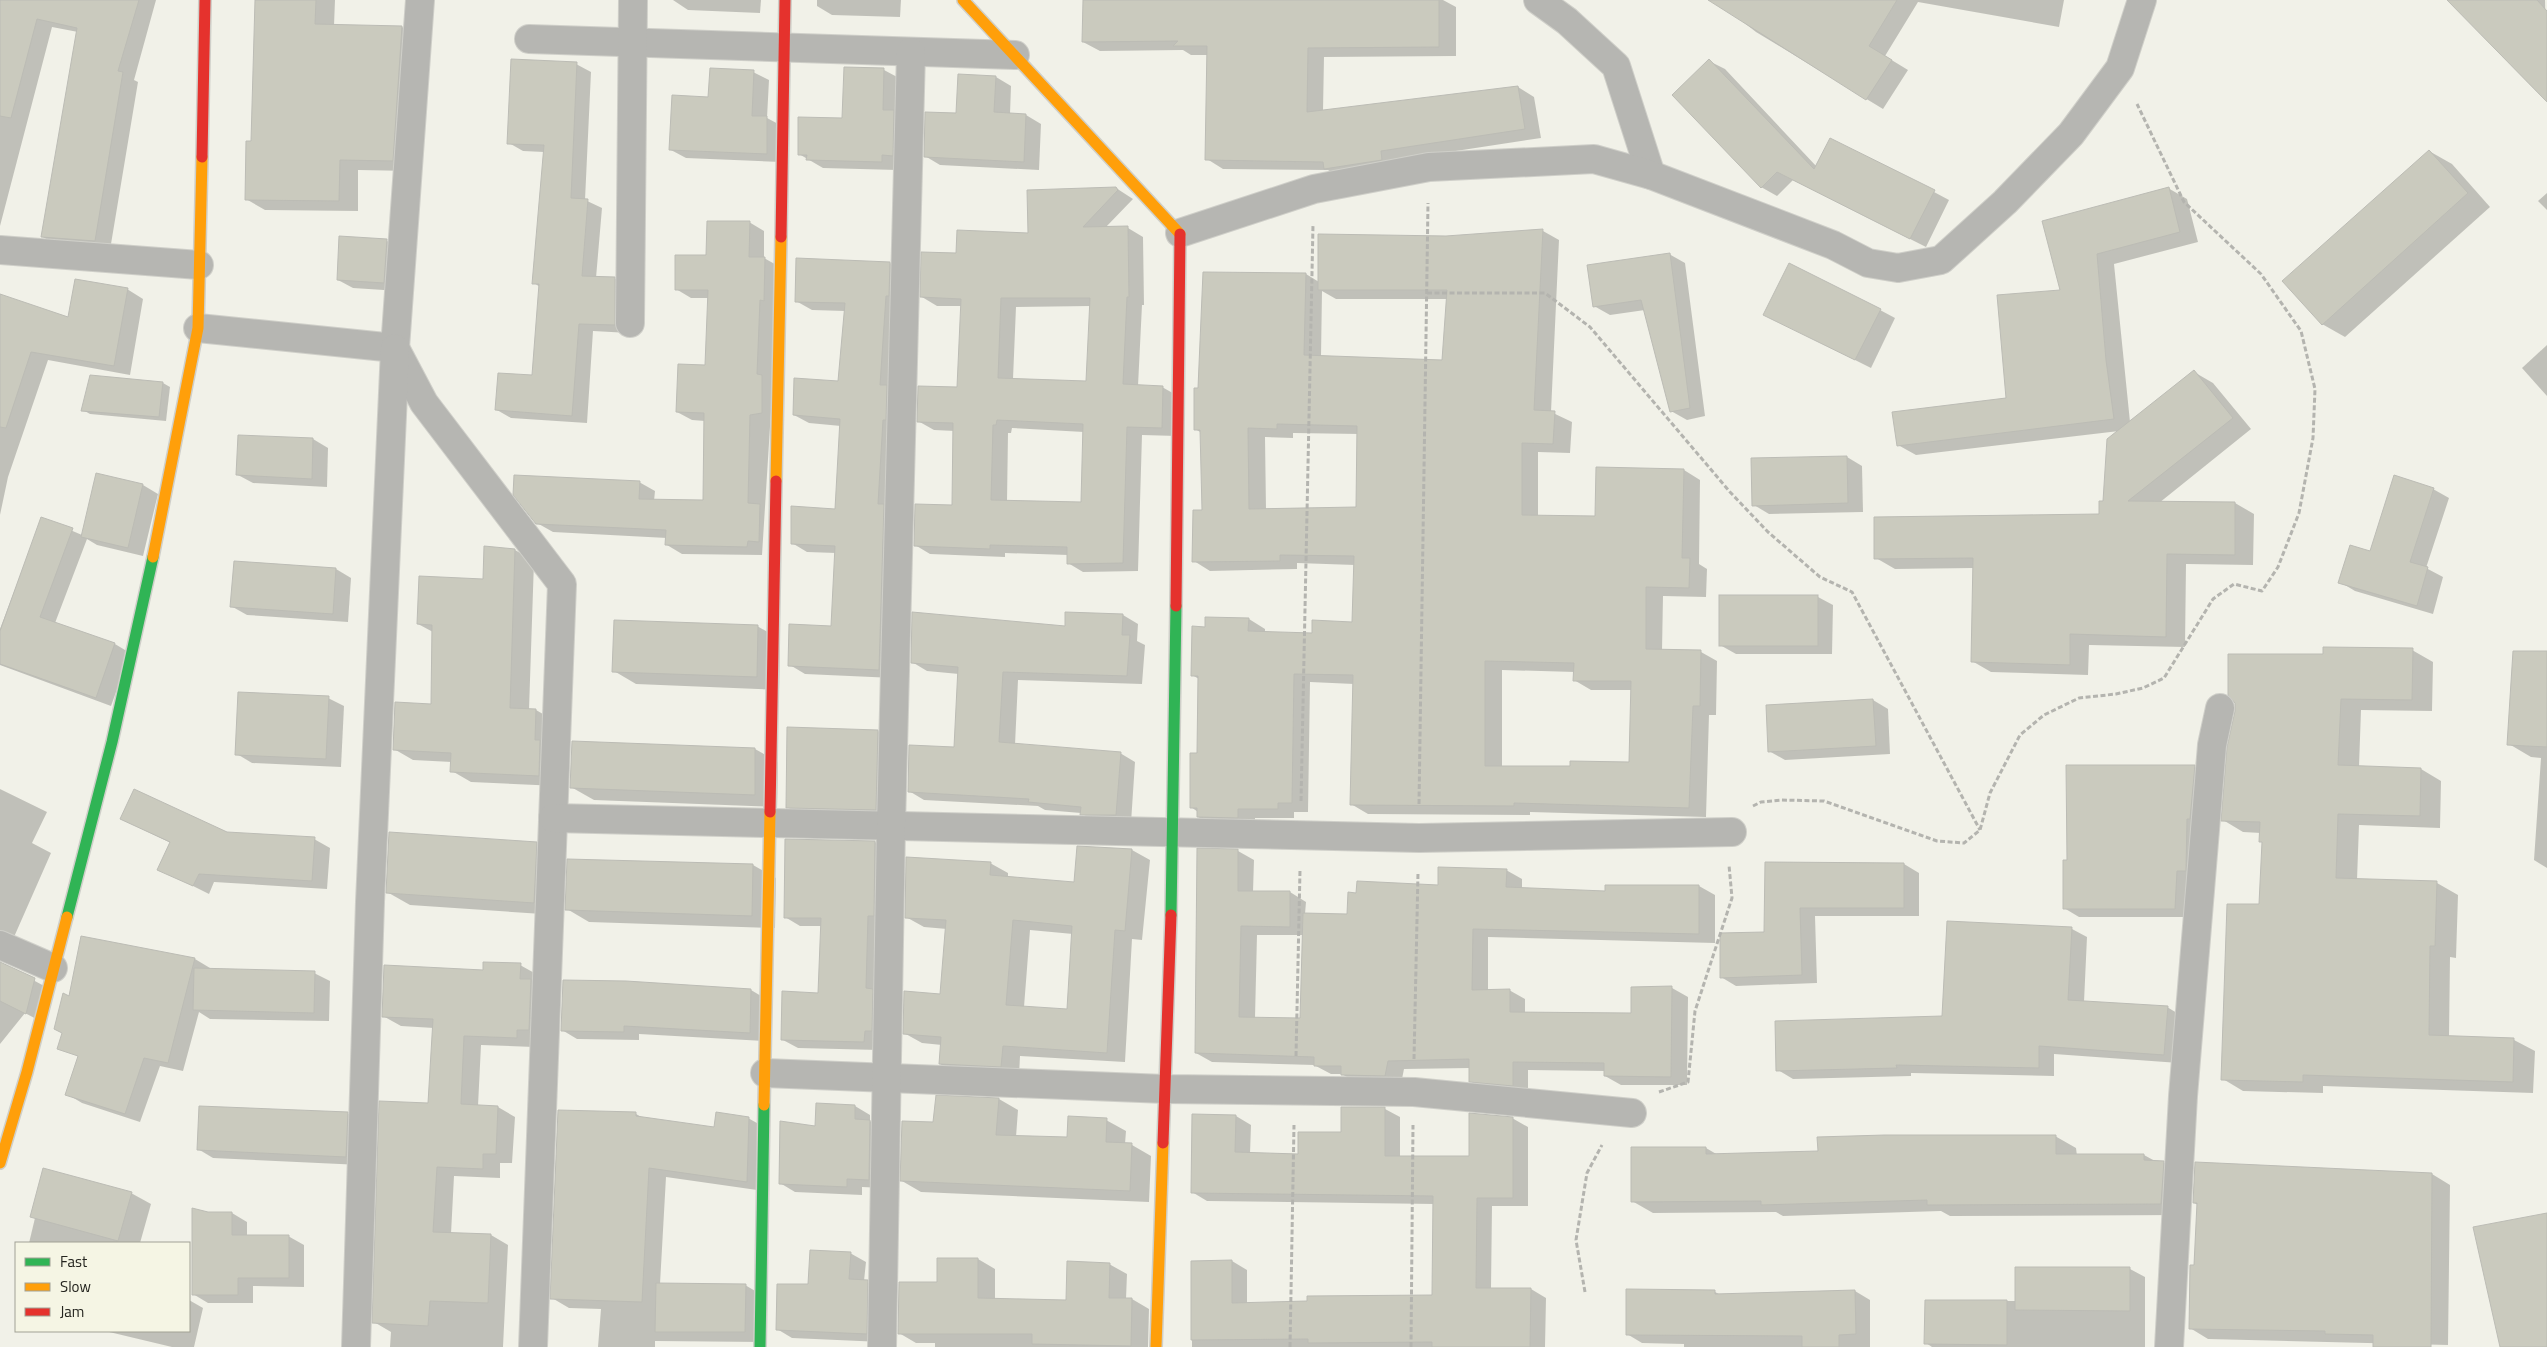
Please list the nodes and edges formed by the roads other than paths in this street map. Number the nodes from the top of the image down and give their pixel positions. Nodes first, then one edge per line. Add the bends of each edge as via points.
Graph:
1 (205, 0) edge
2 (420, 0) edge
3 (633, 0) edge
4 (785, 0) edge
5 (963, 0) edge
6 (1538, 0) edge
7 (2142, 0) edge
8 (529, 40) dead end
9 (632, 43) junction
10 (785, 48) junction
11 (911, 52) junction
12 (1015, 55) junction
13 (1651, 175) junction
14 (1180, 233) junction
15 (0, 250) edge
16 (199, 264) junction
17 (630, 323) dead end
18 (198, 328) junction
19 (395, 348) junction
20 (2220, 708) dead end
21 (553, 818) junction
22 (770, 823) junction
23 (891, 826) junction
24 (1174, 832) junction
25 (1732, 832) road end
26 (0, 945) edge
27 (53, 968) junction
28 (765, 1073) junction
29 (886, 1078) junction
30 (1165, 1090) junction
31 (1632, 1113) road end
32 (0, 1163) edge
33 (356, 1347) edge
34 (533, 1347) edge
35 (760, 1347) edge
36 (882, 1347) edge
37 (1156, 1347) edge
38 (2169, 1347) edge

1 - 16 street
2 - 19 street
3 - 9 street
4 - 10 street
5 - 12 street
6 - 13 street via 1567,21 1616,66
7 - 13 street via 2120,68 2070,134 2005,202 1941,260 1898,268 1868,263 1833,245
8 - 9 street
9 - 10 street
9 - 17 street
10 - 11 street
10 - 22 street
11 - 12 street
11 - 23 street
12 - 14 street
13 - 14 street via 1594,159 1429,167 1314,189
14 - 24 street
15 - 16 street
16 - 18 street
18 - 19 street
18 - 27 street via 112,742
19 - 21 street via 424,403 562,584
19 - 33 street via 370,902
20 - 38 street via 2212,745 2189,1028
21 - 22 street
21 - 34 street
22 - 23 street
22 - 28 street
23 - 24 street
23 - 29 street
24 - 25 street via 1419,838
24 - 30 street
26 - 27 street
27 - 32 street via 28,1072
28 - 29 street
28 - 35 street
29 - 30 street
29 - 36 street
30 - 31 street via 1414,1092
30 - 37 street

